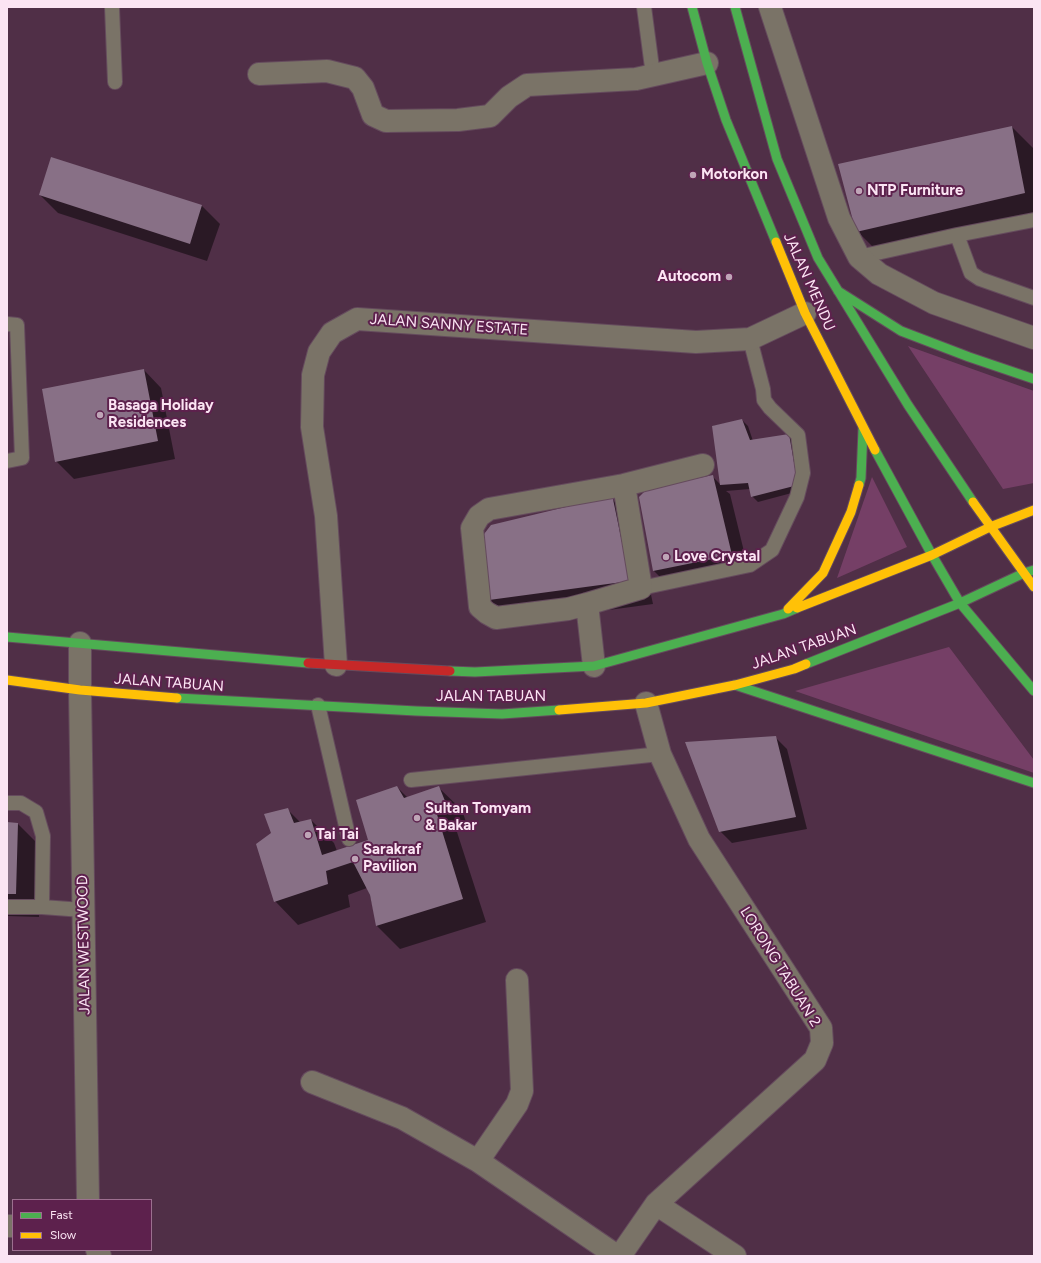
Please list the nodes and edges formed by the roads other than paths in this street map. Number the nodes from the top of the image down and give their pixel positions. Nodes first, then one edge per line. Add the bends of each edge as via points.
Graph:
1 (112, 7) edge
2 (644, 7) edge
3 (692, 7) edge
4 (735, 7) edge
5 (770, 7) edge
6 (707, 62) junction
7 (259, 74) dead end
8 (653, 75) junction
9 (115, 82) dead end
10 (1034, 220) edge
11 (957, 235) junction
12 (859, 257) junction
13 (838, 291) junction
14 (1034, 298) edge
15 (805, 313) junction
16 (7, 324) edge
17 (1034, 338) edge
18 (750, 339) junction
19 (1034, 379) edge
20 (863, 429) junction
21 (7, 461) edge
22 (703, 465) dead end
23 (624, 485) junction
24 (1034, 510) edge
25 (990, 527) junction
26 (932, 555) junction
27 (1034, 570) edge
28 (1024, 573) junction
29 (641, 588) junction
30 (1034, 588) edge
31 (960, 603) junction
32 (587, 604) junction
33 (783, 614) junction
34 (7, 637) edge
35 (80, 643) junction
36 (336, 665) junction
37 (594, 666) junction
38 (7, 680) edge
39 (735, 685) junction
40 (80, 690) junction
41 (1034, 691) edge
42 (646, 703) junction
43 (318, 705) junction
44 (660, 754) junction
45 (411, 780) dead end
46 (1034, 783) edge
47 (7, 803) edge
48 (349, 840) dead end
49 (7, 907) edge
50 (42, 908) junction
51 (83, 910) junction
52 (517, 980) dead end
53 (312, 1082) dead end
54 (478, 1161) junction
55 (88, 1199) edge
56 (656, 1204) junction
57 (619, 1256) edge
58 (735, 1256) edge

1 - 9 lane
2 - 8 lane
3 - 6 main road, JALAN MENDU
4 - 13 main road, JALAN MENDU via 777,159 818,258
5 - 12 street via 839,218
6 - 8 street
6 - 15 main road, JALAN MENDU via 726,120
7 - 8 street via 328,71 355,78 363,88 373,115 386,121 458,120 490,116 527,85 636,79
10 - 11 lane
11 - 12 lane
11 - 14 lane via 971,273 980,279
12 - 17 street via 878,274 934,303
13 - 19 main road via 901,331
13 - 25 main road, JALAN MENDU via 908,405
15 - 18 street, JALAN SANNY ESTATE
15 - 20 main road, JALAN MENDU
16 - 21 lane via 17,326 22,458
18 - 29 lane via 764,400 798,435 803,473 794,503 772,550 750,566
18 - 36 street, JALAN SANNY ESTATE via 696,342 357,319 332,332 319,352 313,375 312,426 326,516
20 - 26 main road, JALAN MENDU
20 - 33 main road via 861,478 851,512 823,573
22 - 23 street
23 - 29 street
23 - 32 street via 489,509 478,516 472,528 480,607 487,613 496,618 568,609
24 - 25 main road, JALAN TABUAN
25 - 26 main road, JALAN TABUAN
25 - 28 main road, JALAN MENDU
26 - 31 main road, JALAN MENDU
26 - 33 main road, JALAN TABUAN
27 - 28 main road, JALAN TABUAN
28 - 30 main road, JALAN MENDU
28 - 31 main road, JALAN TABUAN
29 - 32 street
31 - 39 main road, JALAN TABUAN via 794,669
31 - 41 main road, JALAN MENDU
32 - 37 street
33 - 37 main road, JALAN TABUAN
34 - 35 main road, JALAN TABUAN
35 - 36 main road, JALAN TABUAN
35 - 40 street, JALAN WESTWOOD
36 - 37 main road, JALAN TABUAN via 475,672
38 - 40 main road, JALAN TABUAN
39 - 42 main road, JALAN TABUAN
39 - 46 main road
40 - 43 main road, JALAN TABUAN via 221,701
40 - 51 street, JALAN WESTWOOD
42 - 43 main road, JALAN TABUAN via 502,714
42 - 44 street, LORONG TABUAN 2
43 - 48 lane
44 - 45 lane
44 - 56 street, LORONG TABUAN 2 via 699,839 820,1028 822,1043 815,1060
47 - 50 lane via 21,803 36,812 43,836
49 - 50 lane
50 - 51 lane
51 - 55 street, JALAN WESTWOOD
52 - 54 street via 522,1091 517,1104
53 - 54 street, LORONG TABUAN 2 via 402,1118
54 - 57 street, LORONG TABUAN 2
56 - 57 street, LORONG TABUAN 2
56 - 58 street

